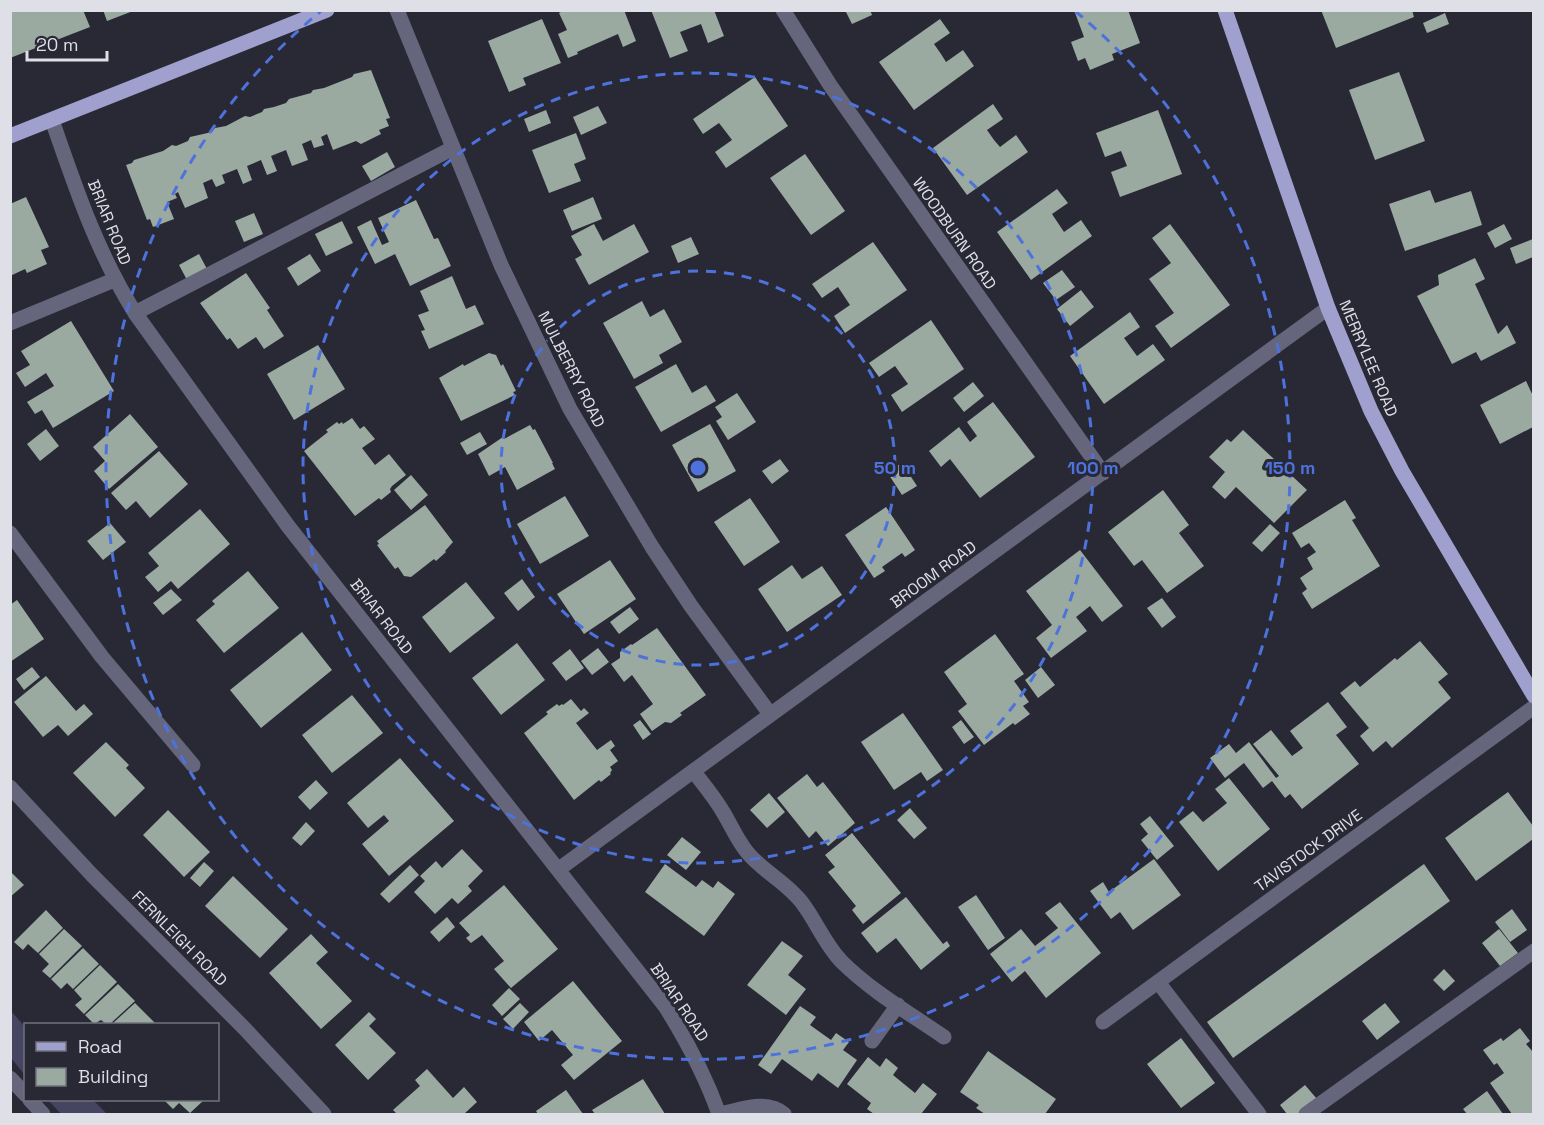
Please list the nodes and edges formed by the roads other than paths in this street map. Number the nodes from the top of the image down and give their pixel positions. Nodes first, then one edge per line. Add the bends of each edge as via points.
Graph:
1 (327, 10) edge
2 (398, 10) edge
3 (783, 10) edge
4 (1225, 10) edge
5 (52, 120) junction
6 (10, 136) edge
7 (453, 148) junction
8 (114, 280) junction
9 (1328, 308) junction
10 (135, 313) junction
11 (10, 323) edge
12 (1103, 473) junction
13 (10, 533) edge
14 (1533, 696) edge
15 (1533, 707) edge
16 (770, 714) junction
17 (193, 765) dead end
18 (694, 772) junction
19 (10, 787) edge
20 (559, 869) junction
21 (1533, 951) edge
22 (1158, 982) junction
23 (898, 1005) junction
24 (1103, 1022) dead end
25 (944, 1037) dead end
26 (872, 1041) dead end
27 (10, 1078) edge
28 (24, 1093) edge
29 (31, 1101) edge
30 (43, 1114) edge
31 (324, 1114) edge
32 (719, 1114) edge
33 (784, 1114) edge
34 (1259, 1114) edge
35 (1306, 1114) edge

1 - 5 main road
2 - 7 street, MULBERRY ROAD
3 - 12 street, WOODBURN ROAD via 830,85
4 - 9 main road, MERRYLEE ROAD
5 - 6 main road
5 - 8 street, BRIAR ROAD via 90,228
7 - 10 street
7 - 16 street, MULBERRY ROAD via 501,265 570,409 652,547
8 - 10 street, BRIAR ROAD
8 - 11 street
9 - 12 street, BROOM ROAD
9 - 14 main road, MERRYLEE ROAD via 1371,411 1402,471
10 - 20 street, BRIAR ROAD via 288,526
12 - 16 street, BROOM ROAD
13 - 17 street via 102,657
15 - 22 street, TAVISTOCK DRIVE
16 - 18 street, BROOM ROAD
18 - 20 street, BROOM ROAD
18 - 23 street via 746,850 802,902 840,960
19 - 31 street, FERNLEIGH ROAD
20 - 32 street, BRIAR ROAD via 665,1006 694,1054
21 - 35 street
22 - 24 street, TAVISTOCK DRIVE
22 - 34 street
23 - 25 street
23 - 26 street
27 - 28 street
29 - 30 street
32 - 33 street via 763,1106 775,1107

